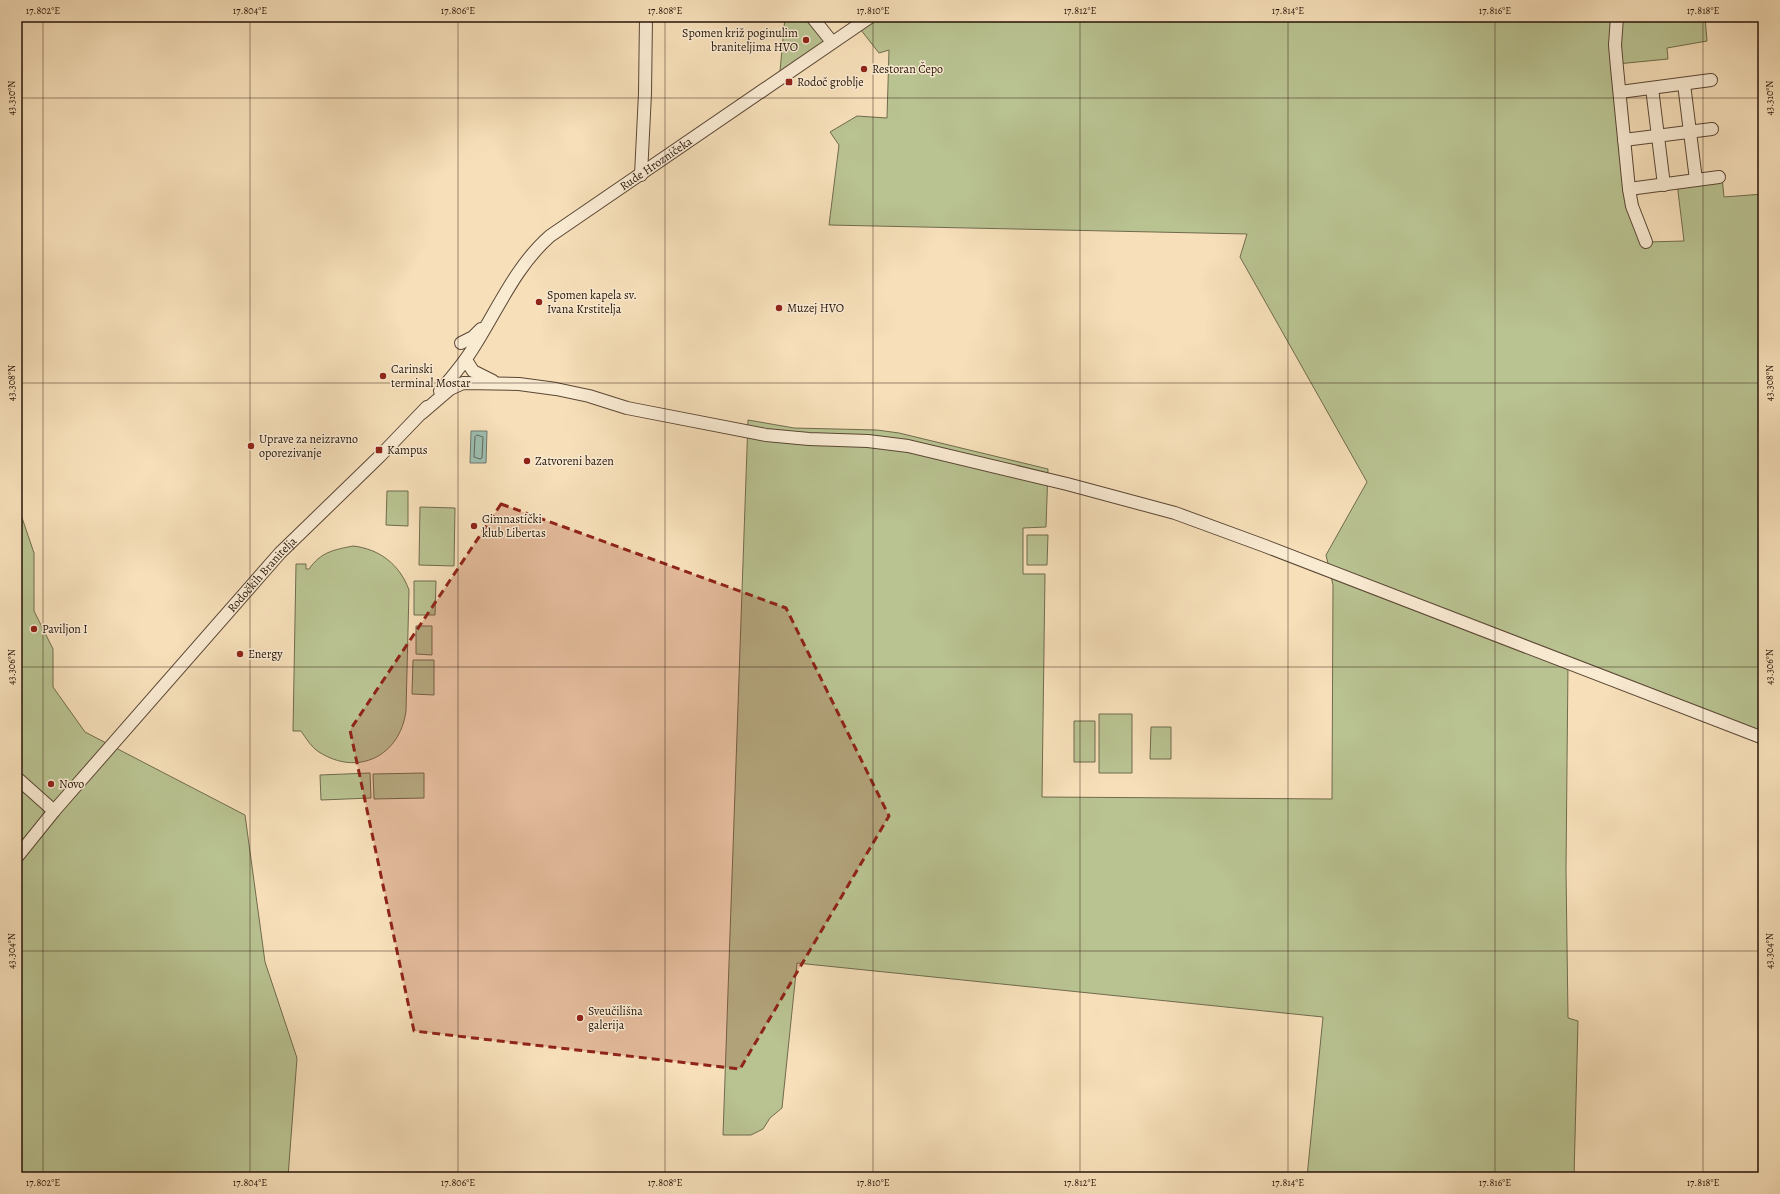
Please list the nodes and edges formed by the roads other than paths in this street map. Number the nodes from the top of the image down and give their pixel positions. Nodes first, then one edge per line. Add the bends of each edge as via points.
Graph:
1 (646, 17) edge
2 (812, 17) edge
3 (870, 17) edge
4 (1617, 17) edge
5 (832, 42) junction
6 (1711, 80) dead end
7 (1684, 84) junction
8 (1652, 88) junction
9 (1620, 92) junction
10 (1712, 129) dead end
11 (1689, 132) junction
12 (1657, 135) junction
13 (1624, 140) junction
14 (641, 175) junction
15 (1719, 177) dead end
16 (1696, 180) junction
17 (1664, 185) junction
18 (1629, 189) junction
19 (1646, 242) dead end
20 (490, 320) junction
21 (461, 343) dead end
22 (476, 343) joint
23 (462, 365) junction
24 (473, 382) junction
25 (498, 384) junction
26 (422, 413) junction
27 (1763, 738) edge
28 (17, 778) edge
29 (54, 811) junction
30 (17, 857) edge

1 - 14 street
2 - 5 street
3 - 5 street, Rude Hrozničeka
4 - 9 street via 1615,45
5 - 14 street, Rude Hrozničeka
6 - 7 street
7 - 8 street
7 - 11 street
8 - 9 street
8 - 12 street
9 - 13 street
10 - 11 street
11 - 12 street
11 - 16 street
12 - 13 street
12 - 17 street
13 - 18 street
14 - 20 street, Rude Hrozničeka via 550,236 536,249
15 - 16 street
16 - 17 street
17 - 18 street
18 - 19 street via 1632,206
20 - 21 street via 478,333
20 - 22 street, Rude Hrozničeka
22 - 23 street, Rodočkih Branitelja
23 - 24 street via 462,376
23 - 25 street
23 - 26 street, Rodočkih Branitelja
24 - 25 street
24 - 26 street via 450,389
25 - 27 street via 556,389 650,413 766,435 908,446 1119,497 1175,513 1258,543
26 - 29 street, Rodočkih Branitelja via 280,553
28 - 29 street
29 - 30 street, Rodočkih Branitelja

